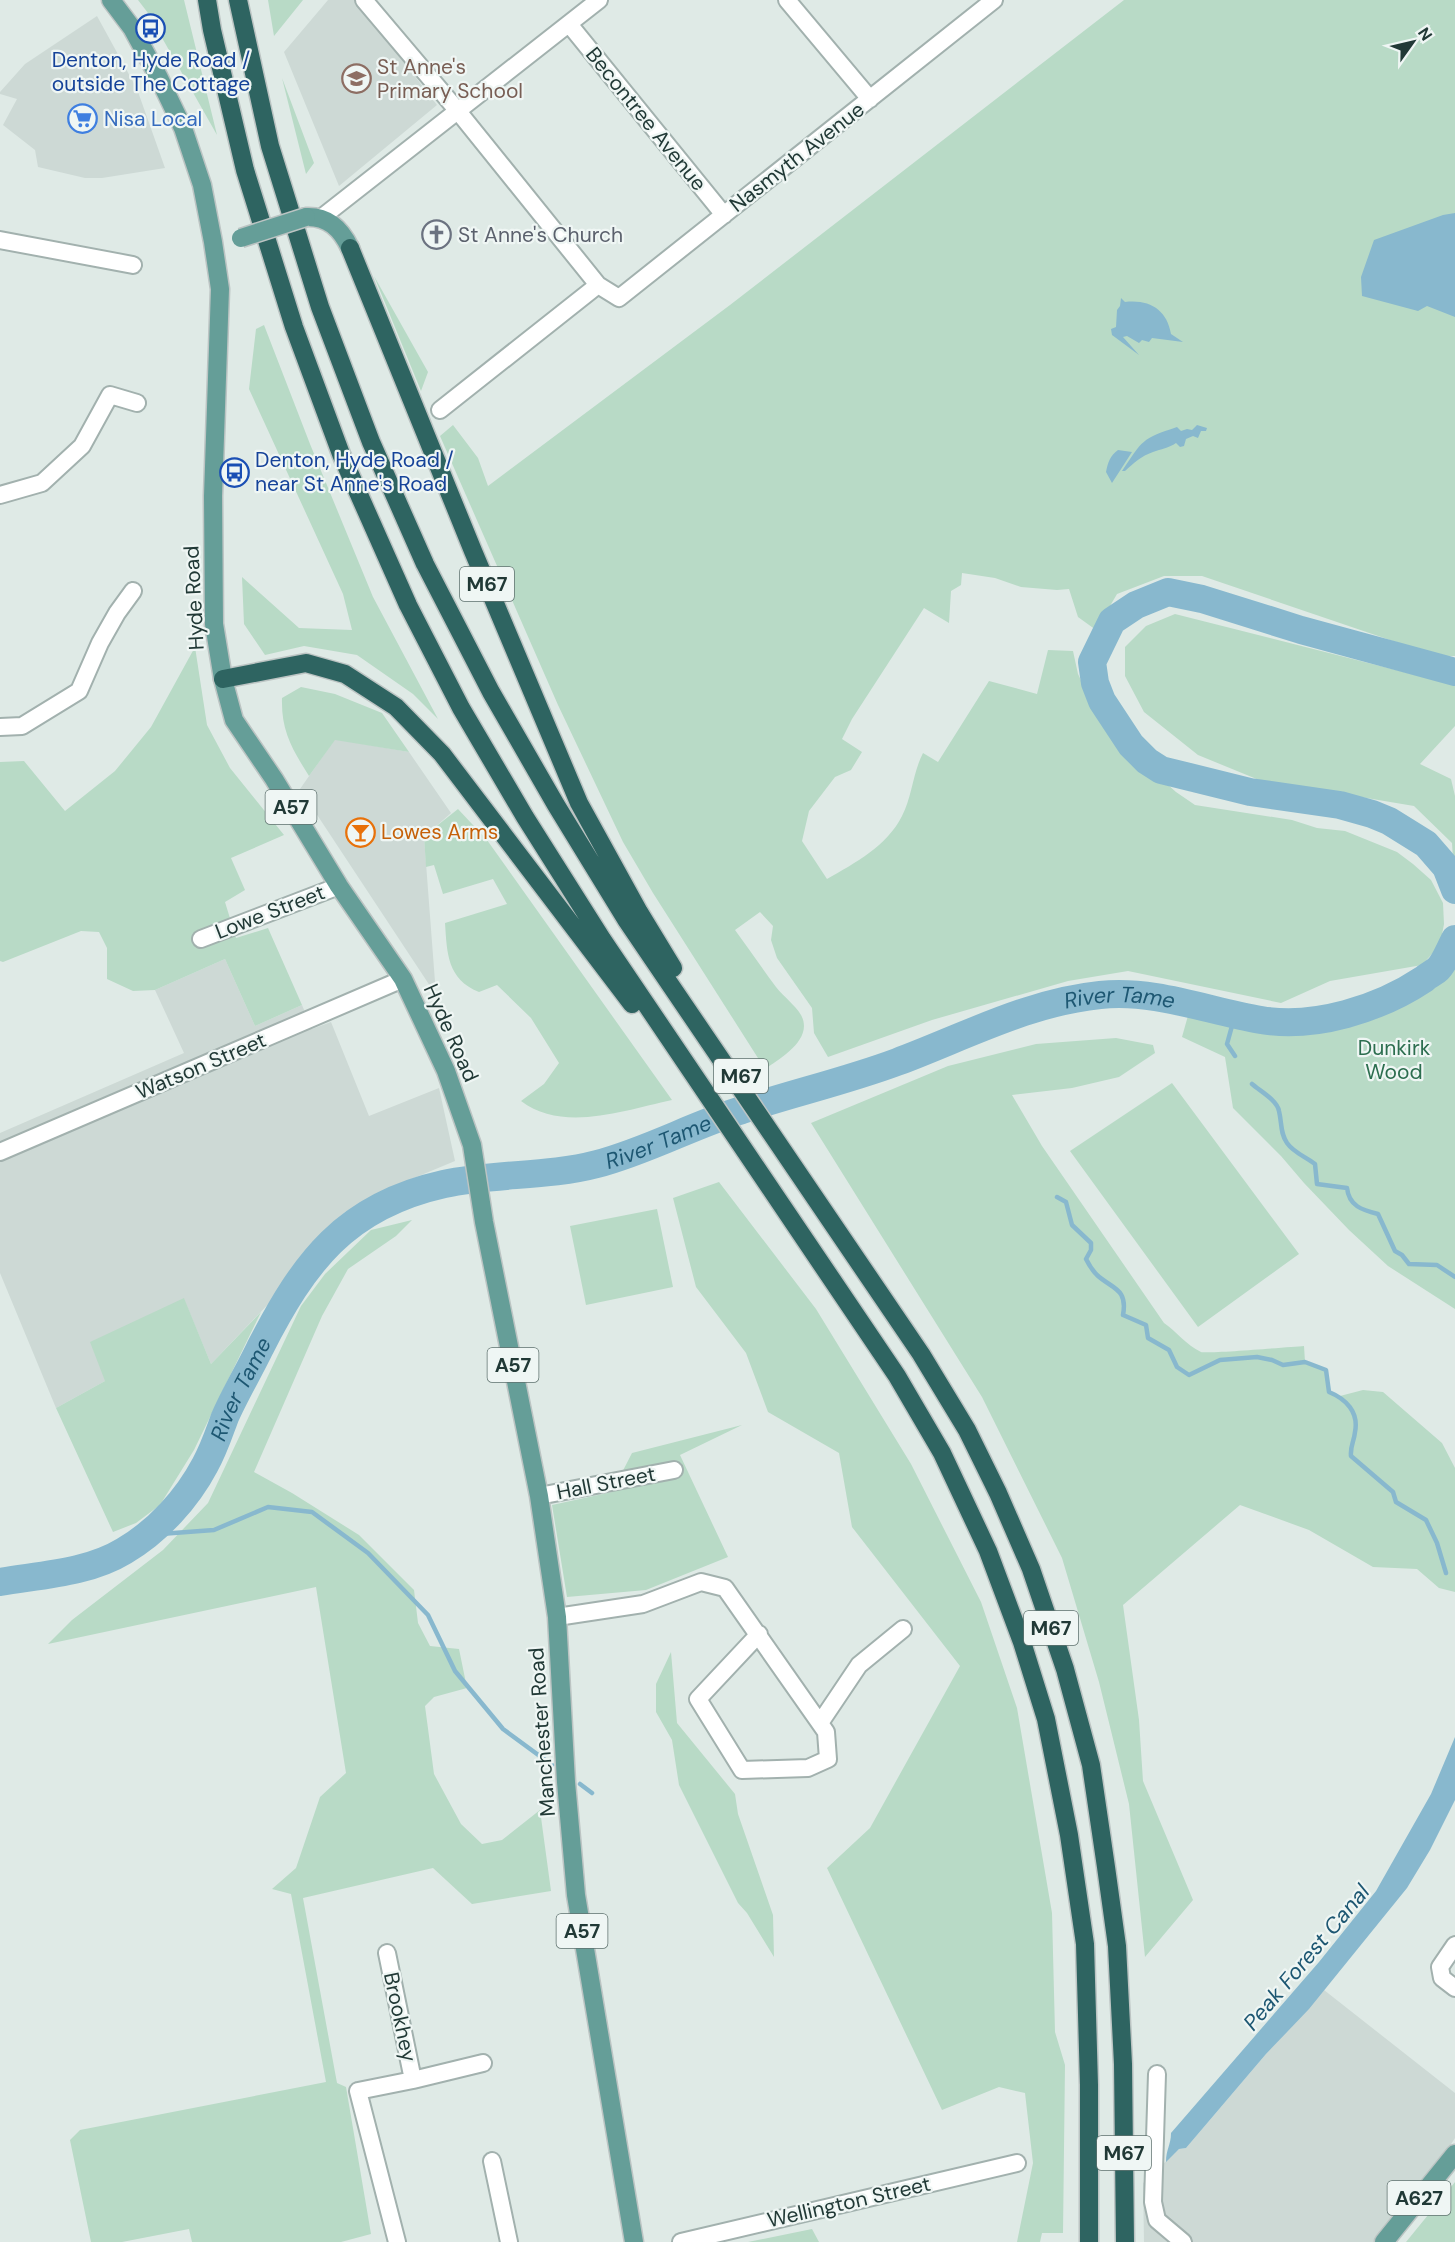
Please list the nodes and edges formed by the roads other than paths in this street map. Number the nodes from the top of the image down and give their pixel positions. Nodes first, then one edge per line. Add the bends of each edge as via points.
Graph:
1 (111, 0) edge
2 (207, 0) edge
3 (238, 0) edge
4 (364, 0) edge
5 (599, 0) edge
6 (787, 0) edge
7 (994, 0) edge
8 (569, 24) junction
9 (870, 99) junction
10 (457, 110) junction
11 (724, 215) junction
12 (314, 217) junction
13 (0, 240) edge
14 (213, 242) junction
15 (350, 248) joint
16 (133, 265) dead end
17 (598, 285) junction
18 (137, 403) dead end
19 (440, 410) dead end
20 (0, 495) edge
21 (133, 591) dead end
22 (223, 679) junction
23 (0, 727) edge
24 (339, 886) junction
25 (633, 916) junction
26 (201, 939) dead end
27 (595, 942) junction
28 (403, 980) junction
29 (0, 1152) edge
30 (484, 1222) joint
31 (674, 1470) dead end
32 (539, 1496) junction
33 (557, 1617) junction
34 (903, 1629) dead end
35 (759, 1634) junction
36 (820, 1723) junction
37 (1455, 1945) edge
38 (387, 1953) dead end
39 (1455, 1988) edge
40 (483, 2063) dead end
41 (1157, 2074) dead end
42 (413, 2080) junction
43 (1455, 2154) edge
44 (492, 2161) dead end
45 (1017, 2163) dead end
46 (397, 2242) edge
47 (509, 2242) edge
48 (634, 2242) edge
49 (681, 2242) edge
50 (1089, 2242) edge
51 (1125, 2242) edge
52 (1184, 2242) edge
53 (1384, 2242) edge

1 - 14 main road, Hyde Road / A57 via 132,28 183,128
2 - 27 highway, M67 via 245,170 294,327 340,454 408,605 461,708
3 - 25 highway, M67 via 270,146 320,307 371,442 425,564 491,692 556,805
4 - 10 street
5 - 8 street
6 - 9 street
7 - 9 street, Nasmyth Avenue
8 - 10 street
8 - 11 street, Becontree Avenue
9 - 11 street, Nasmyth Avenue
10 - 12 street
10 - 17 street
11 - 17 street, Nasmyth Avenue via 619,298
12 - 14 main road, bridge
12 - 15 main road via 338,229
13 - 16 street
14 - 22 main road, Hyde Road / A57 via 220,289 213,496 214,624
15 - 25 highway, M67 via 579,803
17 - 19 street
18 - 20 street via 110,395 82,446 42,483
21 - 23 street via 100,643 79,692 22,726
22 - 24 main road, Hyde Road / A57 via 234,720
22 - 27 highway, M67 via 306,663 345,674 396,707 442,754
24 - 26 street, Lowe Street
24 - 28 main road, Hyde Road / A57
25 - 51 highway, M67 via 921,1354 972,1440 1031,1569 1091,1765 1117,1946 1124,2064
27 - 50 highway, M67 via 897,1376 942,1453 988,1551 1046,1719 1069,1835 1084,1944
28 - 29 street, Watson Street
28 - 30 main road, Hyde Road / A57 via 446,1071 472,1145
30 - 32 main road, Manchester Road / A57
31 - 32 street, Hall Street
32 - 33 main road, Manchester Road / A57
33 - 35 street via 643,1604 701,1582 725,1588
33 - 48 main road, Manchester Road / A57 via 576,1895
34 - 36 street via 859,1665
35 - 36 street
35 - 36 street via 698,1700 742,1770 808,1768 828,1759 826,1732
37 - 39 street via 1440,1967 1442,1978
38 - 42 street, Brookhey
40 - 42 street, Brookhey
41 - 52 street via 1153,2202 1157,2220
42 - 46 street via 358,2091
43 - 53 main road, A627
44 - 47 street
45 - 49 street, Wellington Street

